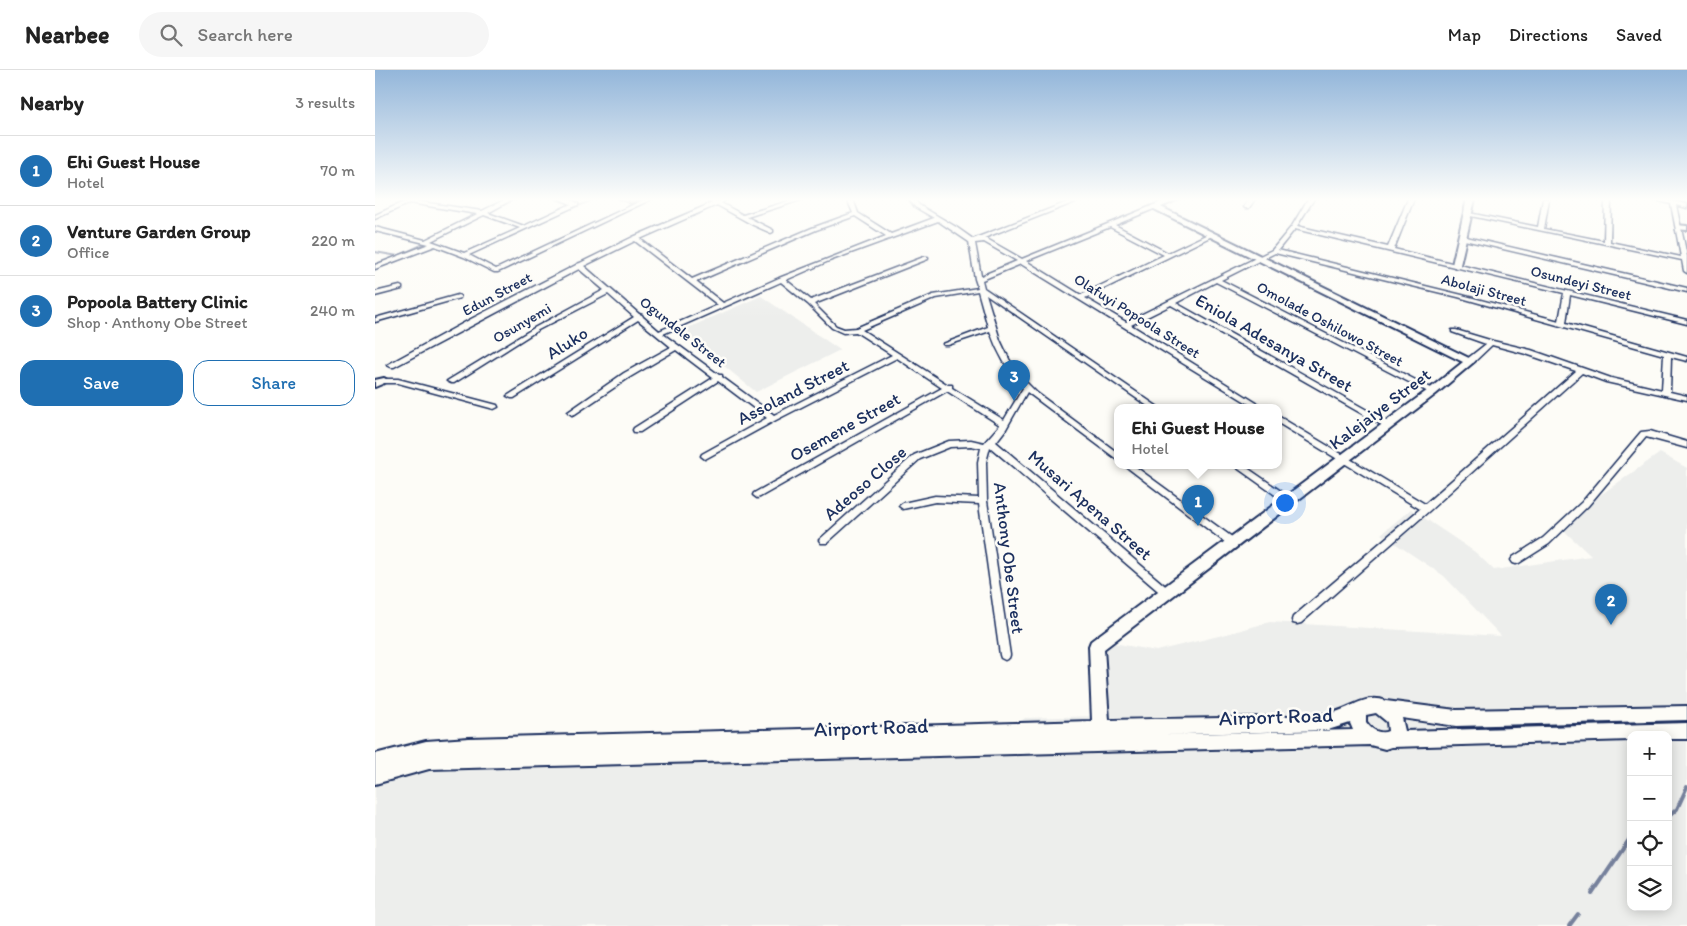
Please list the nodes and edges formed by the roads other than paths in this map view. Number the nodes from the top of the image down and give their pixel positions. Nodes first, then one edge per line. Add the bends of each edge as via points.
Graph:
1 (1462, 238) edge
2 (417, 239) edge
3 (436, 239) edge
4 (500, 239) edge
5 (565, 239) edge
6 (633, 239) edge
7 (636, 239) edge
8 (791, 239) edge
9 (882, 239) edge
10 (969, 239) edge
11 (977, 239) edge
12 (1076, 239) edge
13 (1137, 239) edge
14 (1202, 239) edge
15 (1221, 239) edge
16 (1284, 239) edge
17 (1344, 239) edge
18 (1394, 239) edge
19 (1466, 239) edge
20 (1586, 239) edge
21 (1607, 239) edge
22 (1684, 239) edge
23 (972, 241) junction
24 (430, 242) junction
25 (1607, 243) junction
26 (1390, 250) junction
27 (1274, 251) junction
28 (465, 254) junction
29 (1168, 255) junction
30 (926, 258) dead end
31 (1260, 259) junction
32 (1685, 259) junction
33 (1021, 261) junction
34 (1456, 265) junction
35 (579, 266) junction
36 (375, 267) edge
37 (1687, 270) edge
38 (781, 279) junction
39 (978, 279) junction
40 (1217, 280) junction
41 (692, 281) junction
42 (400, 288) dead end
43 (982, 289) junction
44 (1687, 290) edge
45 (608, 291) junction
46 (1567, 292) junction
47 (375, 294) edge
48 (458, 297) dead end
49 (1081, 297) junction
50 (810, 303) junction
51 (1172, 303) junction
52 (723, 306) junction
53 (640, 316) junction
54 (375, 320) edge
55 (1687, 322) edge
56 (1126, 325) junction
57 (1562, 325) junction
58 (991, 328) junction
59 (857, 330) junction
60 (1454, 331) dead end
61 (658, 334) junction
62 (1491, 343) junction
63 (946, 344) dead end
64 (676, 347) junction
65 (1667, 355) junction
66 (896, 356) junction
67 (1687, 359) edge
68 (1470, 361) junction
69 (391, 365) dead end
70 (1580, 371) junction
71 (719, 377) junction
72 (451, 381) dead end
73 (379, 383) edge
74 (949, 387) junction
75 (1026, 388) junction
76 (1431, 392) junction
77 (1667, 393) junction
78 (511, 396) dead end
79 (1687, 398) edge
80 (1150, 404) edge
81 (1254, 404) edge
82 (494, 406) dead end
83 (572, 412) dead end
84 (773, 418) junction
85 (1282, 421) edge
86 (1004, 424) junction
87 (1387, 425) junction
88 (637, 430) dead end
89 (989, 444) junction
90 (1687, 445) edge
91 (1114, 454) edge
92 (705, 456) dead end
93 (1343, 459) junction
94 (1133, 469) edge
95 (1243, 469) edge
96 (757, 495) dead end
97 (1288, 500) junction
98 (983, 501) junction
99 (903, 506) dead end
100 (1426, 509) junction
101 (825, 540) dead end
102 (1233, 543) junction
103 (1517, 560) dead end
104 (1167, 593) junction
105 (1297, 620) dead end
106 (1005, 655) dead end
107 (1383, 708) junction
108 (1359, 710) junction
109 (1687, 713) edge
110 (1101, 729) junction
111 (1687, 731) edge
112 (1370, 737) junction
113 (1391, 739) junction
114 (375, 762) edge
115 (375, 776) edge

1 - 34 main road
2 - 24 street
3 - 24 street
4 - 28 street
5 - 28 street via 496,271
6 - 35 street, Edun Street
7 - 41 street
8 - 41 street
9 - 38 street
10 - 23 street
11 - 23 street
12 - 33 street
13 - 29 street
14 - 29 street
15 - 31 main road, Kalejaiye Street
16 - 27 street
17 - 26 street, Osundeyi Street
18 - 26 street
19 - 44 street
20 - 25 street
21 - 25 street
22 - 32 street
23 - 33 street, Olafuyi Popoola Street via 985,240
23 - 39 street
24 - 28 street
24 - 36 street
25 - 32 street
26 - 34 street, Osundeyi Street
27 - 31 street
27 - 57 street, Abolaji Street via 1460,296
29 - 49 street
30 - 50 street
31 - 40 street
31 - 68 main road, Kalejaiye Street
32 - 37 street
33 - 39 street
33 - 49 street, Olafuyi Popoola Street
34 - 46 street, Osundeyi Street
35 - 45 street, Ogundele Street
35 - 69 street, Edun Street
38 - 50 street
38 - 52 street
39 - 43 street
40 - 51 street
40 - 76 street, Omolade Oshilowo Street
41 - 52 street
42 - 47 street
43 - 58 street
43 - 59 street via 935,296
43 - 80 street
45 - 53 street, Ogundele Street
45 - 72 street, Osunyemi via 536,329
46 - 55 street, Osundeyi Street
46 - 57 street
48 - 54 street
49 - 56 street, Olafuyi Popoola Street
50 - 59 street via 834,327 843,331
51 - 56 street
51 - 87 street, Eniola Adesanya Street
52 - 61 street
53 - 61 street, Ogundele Street
53 - 78 street, Aluko
56 - 81 street, Olafuyi Popoola Street
57 - 65 street, Abolaji Street
58 - 63 street
58 - 75 street via 1012,371
59 - 66 street
60 - 62 street
61 - 64 street, Ogundele Street
62 - 68 street
62 - 70 street via 1528,352
64 - 71 street, Ogundele Street
64 - 83 street
65 - 67 street, Abolaji Street
65 - 77 street
66 - 74 street
66 - 84 street, Assoland Street
68 - 76 main road, Kalejaiye Street
70 - 77 street
70 - 100 street
71 - 84 street, Ogundele Street
71 - 88 street
73 - 82 street via 398,381
74 - 86 street
74 - 96 street, Osemene Street
75 - 86 street, Anthony Obe Street
75 - 91 street
76 - 87 main road, Kalejaiye Street
77 - 79 street
84 - 92 street, Assoland Street
85 - 93 street
86 - 89 street, Anthony Obe Street
87 - 93 main road, Kalejaiye Street
89 - 98 street, Anthony Obe Street via 982,462
89 - 101 street, Adeoso Close via 949,444 917,457
89 - 104 street, Musari Apena Street
90 - 103 street via 1644,434 1585,504 1546,541
93 - 97 main road, Kalejaiye Street
93 - 100 street
94 - 102 street
95 - 97 street
97 - 102 main road, Kalejaiye Street
98 - 99 street via 935,499
98 - 106 street, Anthony Obe Street
100 - 105 street
102 - 104 main road, Kalejaiye Street
104 - 110 main road, Kalejaiye Street via 1096,646
107 - 108 main road via 1369,705
107 - 109 main road via 1456,718
107 - 113 main road via 1397,724 1395,736
108 - 110 main road, Airport Road via 1327,722
108 - 112 main road via 1359,726
110 - 114 main road, Airport Road via 469,746 426,749
111 - 113 main road
112 - 113 main road
112 - 115 main road, Airport Road via 429,761

